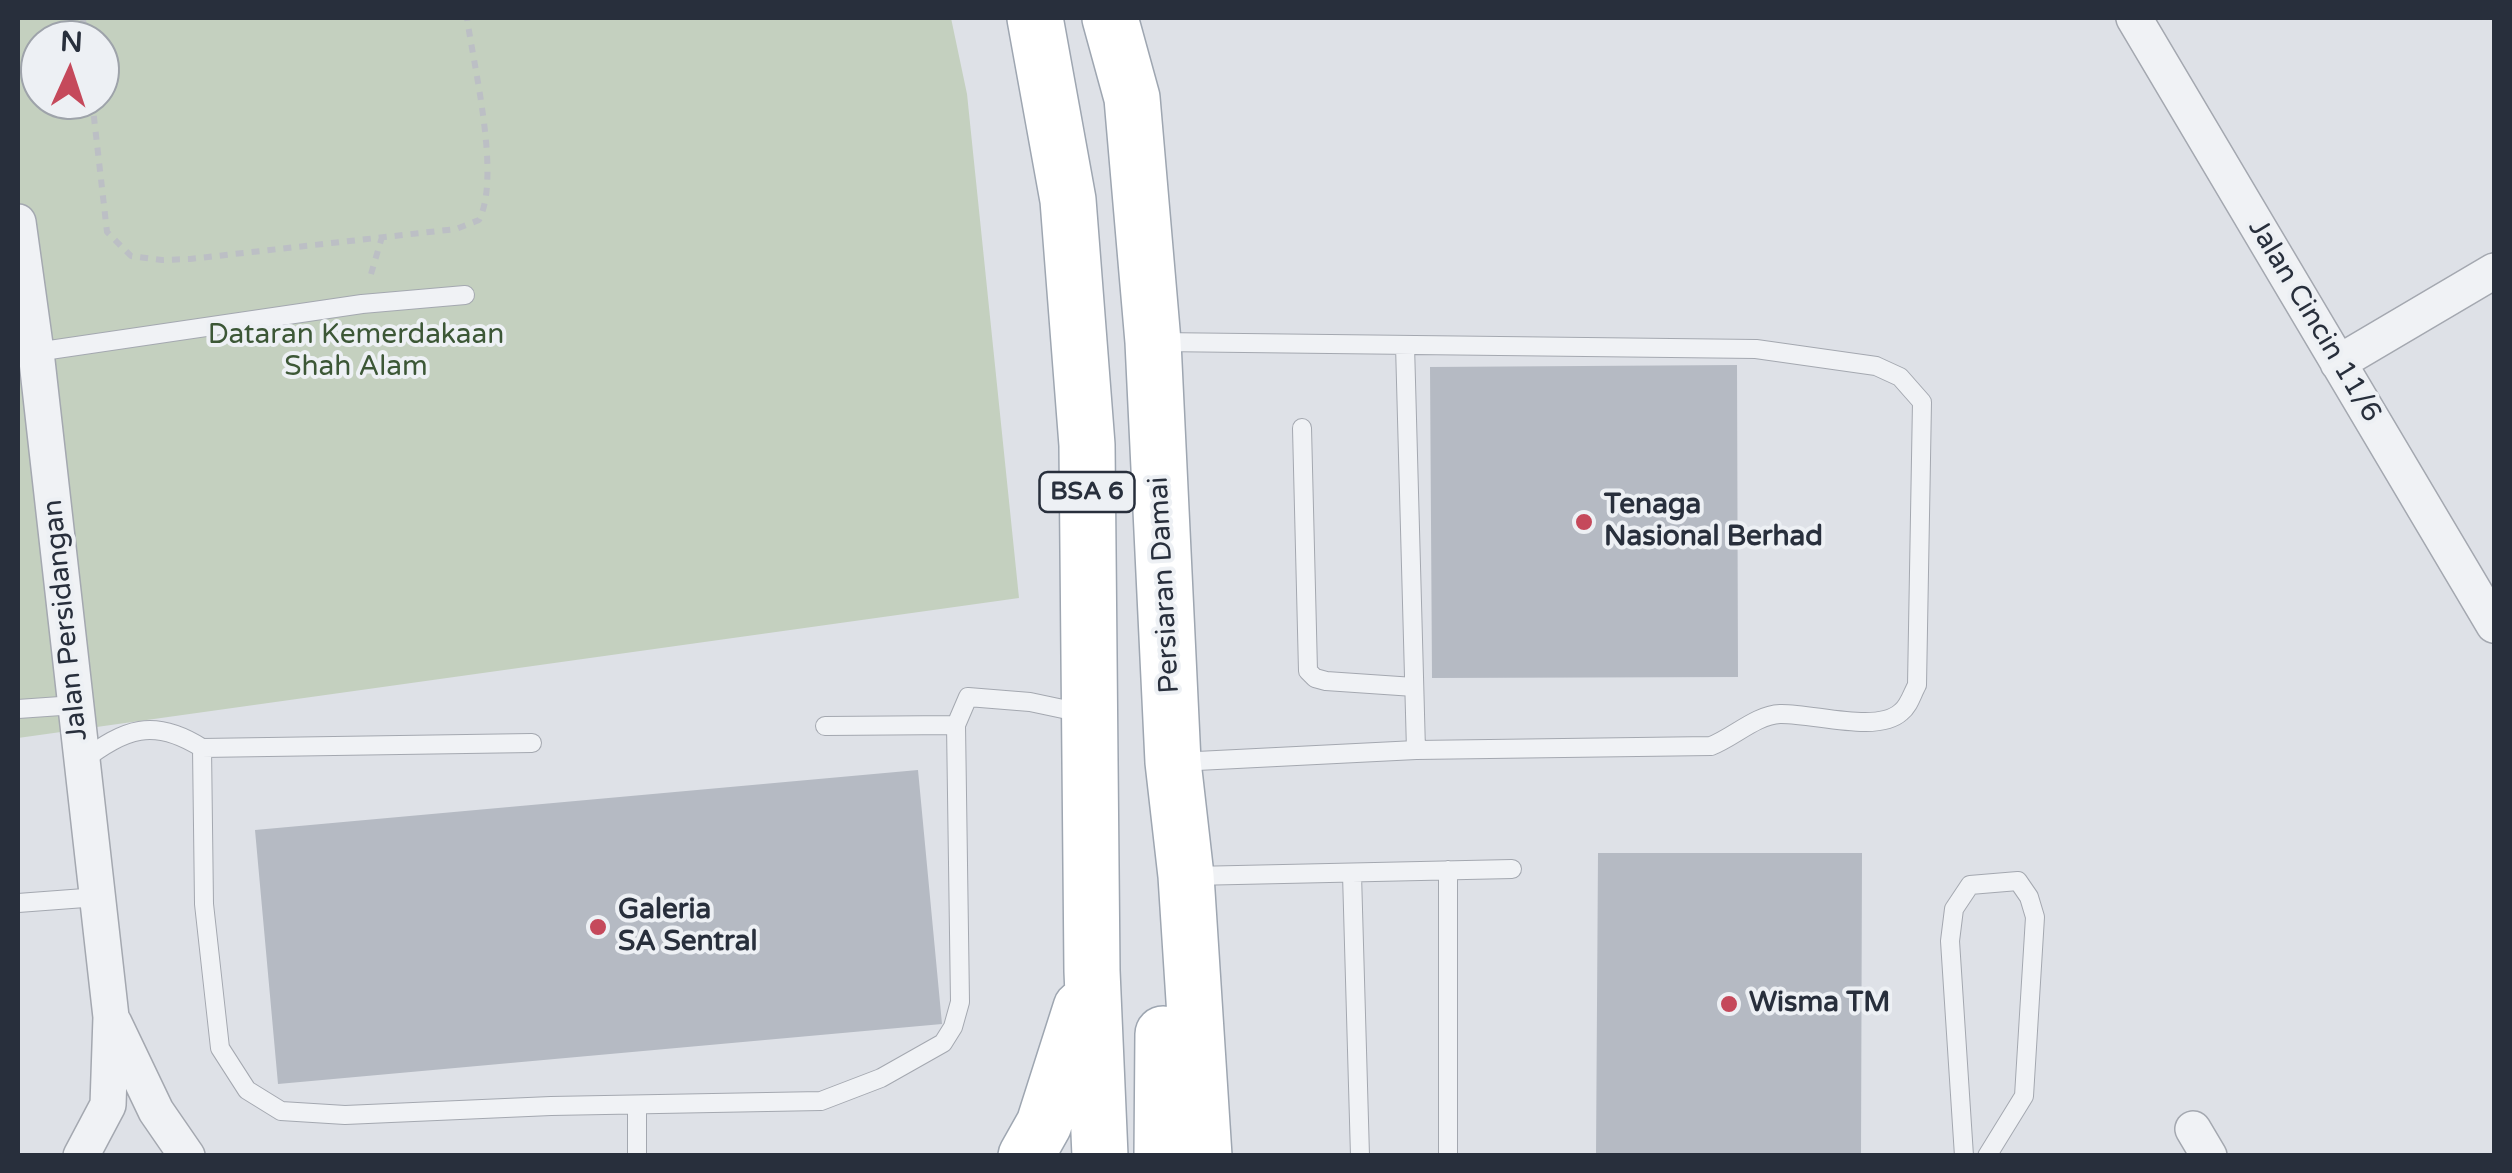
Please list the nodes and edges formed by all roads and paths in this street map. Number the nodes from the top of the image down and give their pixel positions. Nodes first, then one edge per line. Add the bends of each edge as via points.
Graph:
1 (467, 18) edge
2 (1034, 18) edge
3 (1110, 18) edge
4 (2134, 18) edge
5 (94, 120) edge
6 (18, 222) edge
7 (2494, 270) edge
8 (466, 295) dead end
9 (1153, 342) junction
10 (1405, 345) junction
11 (36, 352) junction
12 (2338, 363) junction
13 (1302, 428) dead end
14 (2494, 624) edge
15 (1414, 687) junction
16 (75, 705) junction
17 (18, 709) edge
18 (1090, 715) junction
19 (956, 725) junction
20 (825, 726) dead end
21 (532, 743) dead end
22 (202, 748) junction
23 (1416, 750) junction
24 (82, 762) junction
25 (1174, 762) junction
26 (1512, 869) dead end
27 (1448, 870) junction
28 (1352, 874) junction
29 (1186, 876) junction
30 (98, 897) junction
31 (18, 903) edge
32 (1190, 966) junction
33 (1092, 971) junction
34 (112, 1017) junction
35 (636, 1106) junction
36 (82, 1156) edge
37 (187, 1156) edge
38 (637, 1156) edge
39 (1026, 1156) edge
40 (1100, 1156) edge
41 (1162, 1156) edge
42 (1204, 1156) edge
43 (1360, 1156) edge
44 (1448, 1156) edge
45 (1964, 1156) edge
46 (1988, 1156) edge

1 - 5 path via 487,204 479,220 456,229 190,258 131,256 107,232
2 - 18 main road, BSA 6 via 1068,200 1087,445
3 - 9 main road, Persiaran Damai / BSA 6 via 1132,98
4 - 12 street, Jalan Cincin 11/6
6 - 11 street, Jalan Persidangan
7 - 12 street
8 - 11 lane
9 - 10 lane
9 - 25 main road, Persiaran Damai / BSA 6
10 - 15 lane
10 - 23 lane via 1756,350 1876,366 1900,377 1922,402 1916,686 1904,710 1886,722 1778,714 1711,746
11 - 16 street, Jalan Persidangan
12 - 14 street, Jalan Cincin 11/6
13 - 15 lane via 1308,671 1326,681
15 - 23 lane
16 - 17 lane
16 - 24 street, Jalan Persidangan
18 - 19 lane via 968,697
18 - 33 main road, BSA 6
19 - 20 lane
19 - 35 lane via 960,1002 943,1044 820,1101
21 - 22 lane
22 - 24 lane via 177,732 141,732 114,737
22 - 35 lane via 206,933 220,1048 248,1090 281,1112 345,1116
23 - 25 lane
24 - 30 street, Jalan Persidangan
25 - 29 main road, Persiaran Damai / BSA 6
26 - 27 lane
27 - 28 lane
27 - 44 lane
28 - 29 lane
28 - 43 lane
29 - 32 main road, Persiaran Damai / BSA 6
30 - 31 lane
30 - 34 street, Jalan Persidangan
32 - 41 main road via 1162,1038
32 - 42 main road, Persiaran Damai / BSA 6
33 - 39 main road via 1044,1124
33 - 40 main road, BSA 6
34 - 36 street, Jalan Persidangan via 108,1104
34 - 37 street, Jalan Persidangan via 156,1112
35 - 38 lane
45 - 46 lane via 1950,941 1954,909 1970,885 2018,882 2036,917 2024,1096

